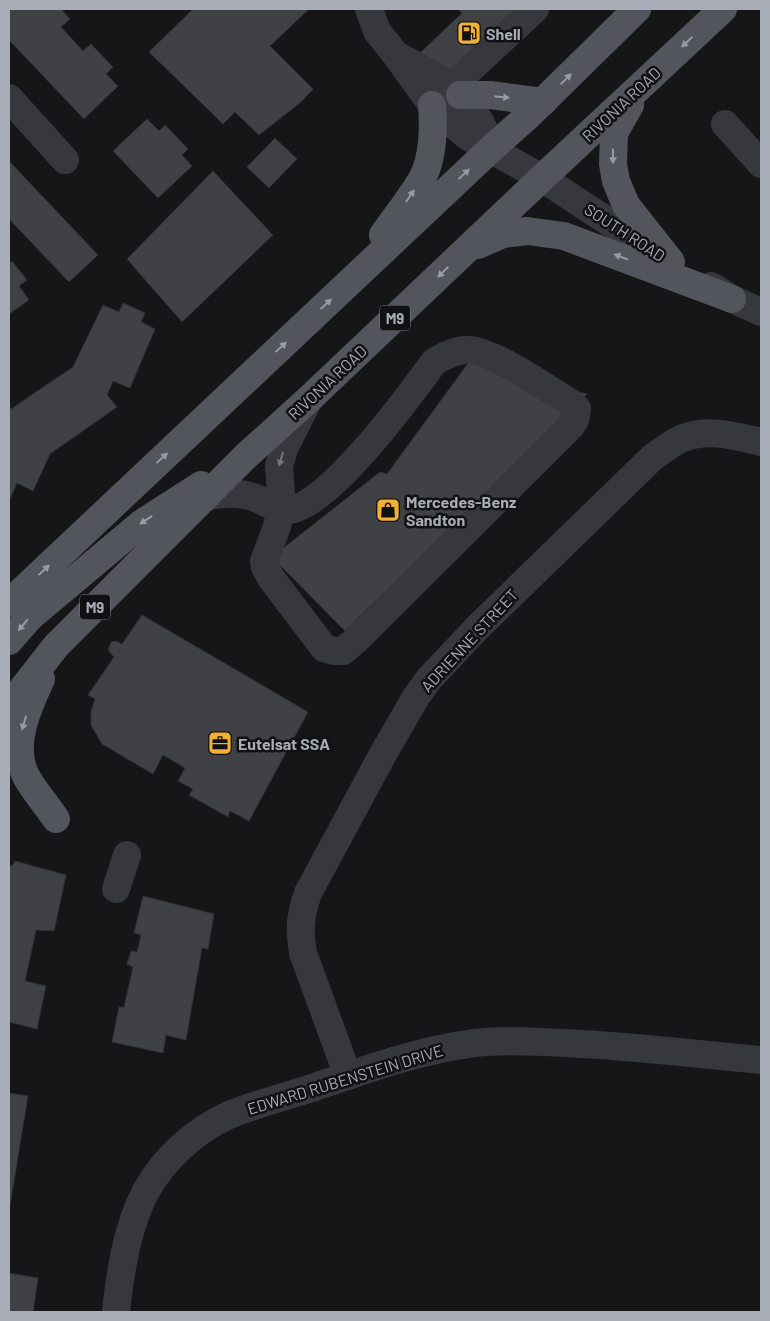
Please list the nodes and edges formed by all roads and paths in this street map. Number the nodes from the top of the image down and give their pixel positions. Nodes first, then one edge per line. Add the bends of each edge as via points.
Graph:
1 (369, 9) edge
2 (535, 9) edge
3 (723, 9) edge
4 (628, 10) edge
5 (396, 55) junction
6 (646, 81) junction
7 (456, 90) junction
8 (9, 98) edge
9 (543, 102) junction
10 (432, 105) junction
11 (725, 124) dead end
12 (492, 148) junction
13 (65, 160) dead end
14 (761, 164) edge
15 (542, 178) junction
16 (465, 251) junction
17 (671, 262) junction
18 (352, 280) junction
19 (732, 299) junction
20 (761, 312) edge
21 (309, 399) junction
22 (761, 442) edge
23 (246, 456) junction
24 (207, 496) junction
25 (282, 510) junction
26 (9, 603) edge
27 (9, 642) edge
28 (56, 646) junction
29 (9, 706) edge
30 (56, 819) dead end
31 (128, 855) dead end
32 (116, 888) dead end
33 (761, 1060) edge
34 (348, 1076) junction
35 (116, 1312) edge

1 - 5 street, SOUTH ROAD via 377,31
2 - 7 street
3 -> 6 main road, RIVONIA ROAD / M9
9 -> 4 main road
5 - 7 street
5 - 10 street, SOUTH ROAD
6 - 15 main road, RIVONIA ROAD / M9
6 -> 17 main road via 614,134 613,164 626,205
7 -> 9 main road
7 - 12 street via 480,121
8 - 13 street
9 - 12 main road
10 - 12 street, SOUTH ROAD via 467,136
18 -> 10 main road via 423,177 434,126
11 - 14 street
12 - 15 street, SOUTH ROAD
18 -> 12 main road
15 - 16 main road, RIVONIA ROAD / M9
15 - 17 street, SOUTH ROAD
19 -> 16 main road via 564,236 527,230 503,234
16 -> 21 main road, RIVONIA ROAD / M9
17 - 19 street, SOUTH ROAD
26 -> 18 main road
19 - 20 street, SOUTH ROAD
21 - 23 main road, RIVONIA ROAD / M9
21 -> 25 street via 279,466
22 - 34 street, ADRIENNE STREET via 718,433 700,433 682,438 653,457 477,628 416,697 308,893 301,915 303,952
23 - 24 main road, RIVONIA ROAD / M9
23 -> 27 main road via 142,523 30,617
24 - 25 street via 242,494
24 - 28 main road, RIVONIA ROAD / M9
25 - 25 street via 298,508 322,494 376,438 434,362 447,355 467,350 492,355 577,409 570,427 343,651 324,648 265,567 264,561
28 - 29 main road, RIVONIA ROAD / M9
28 -> 30 main road via 31,700 20,738 25,774
31 - 32 street
33 - 34 street, EDWARD RUBENSTEIN DRIVE via 592,1044 509,1040 438,1048
34 - 35 street, EDWARD RUBENSTEIN DRIVE via 229,1116 188,1140 146,1190 120,1272

